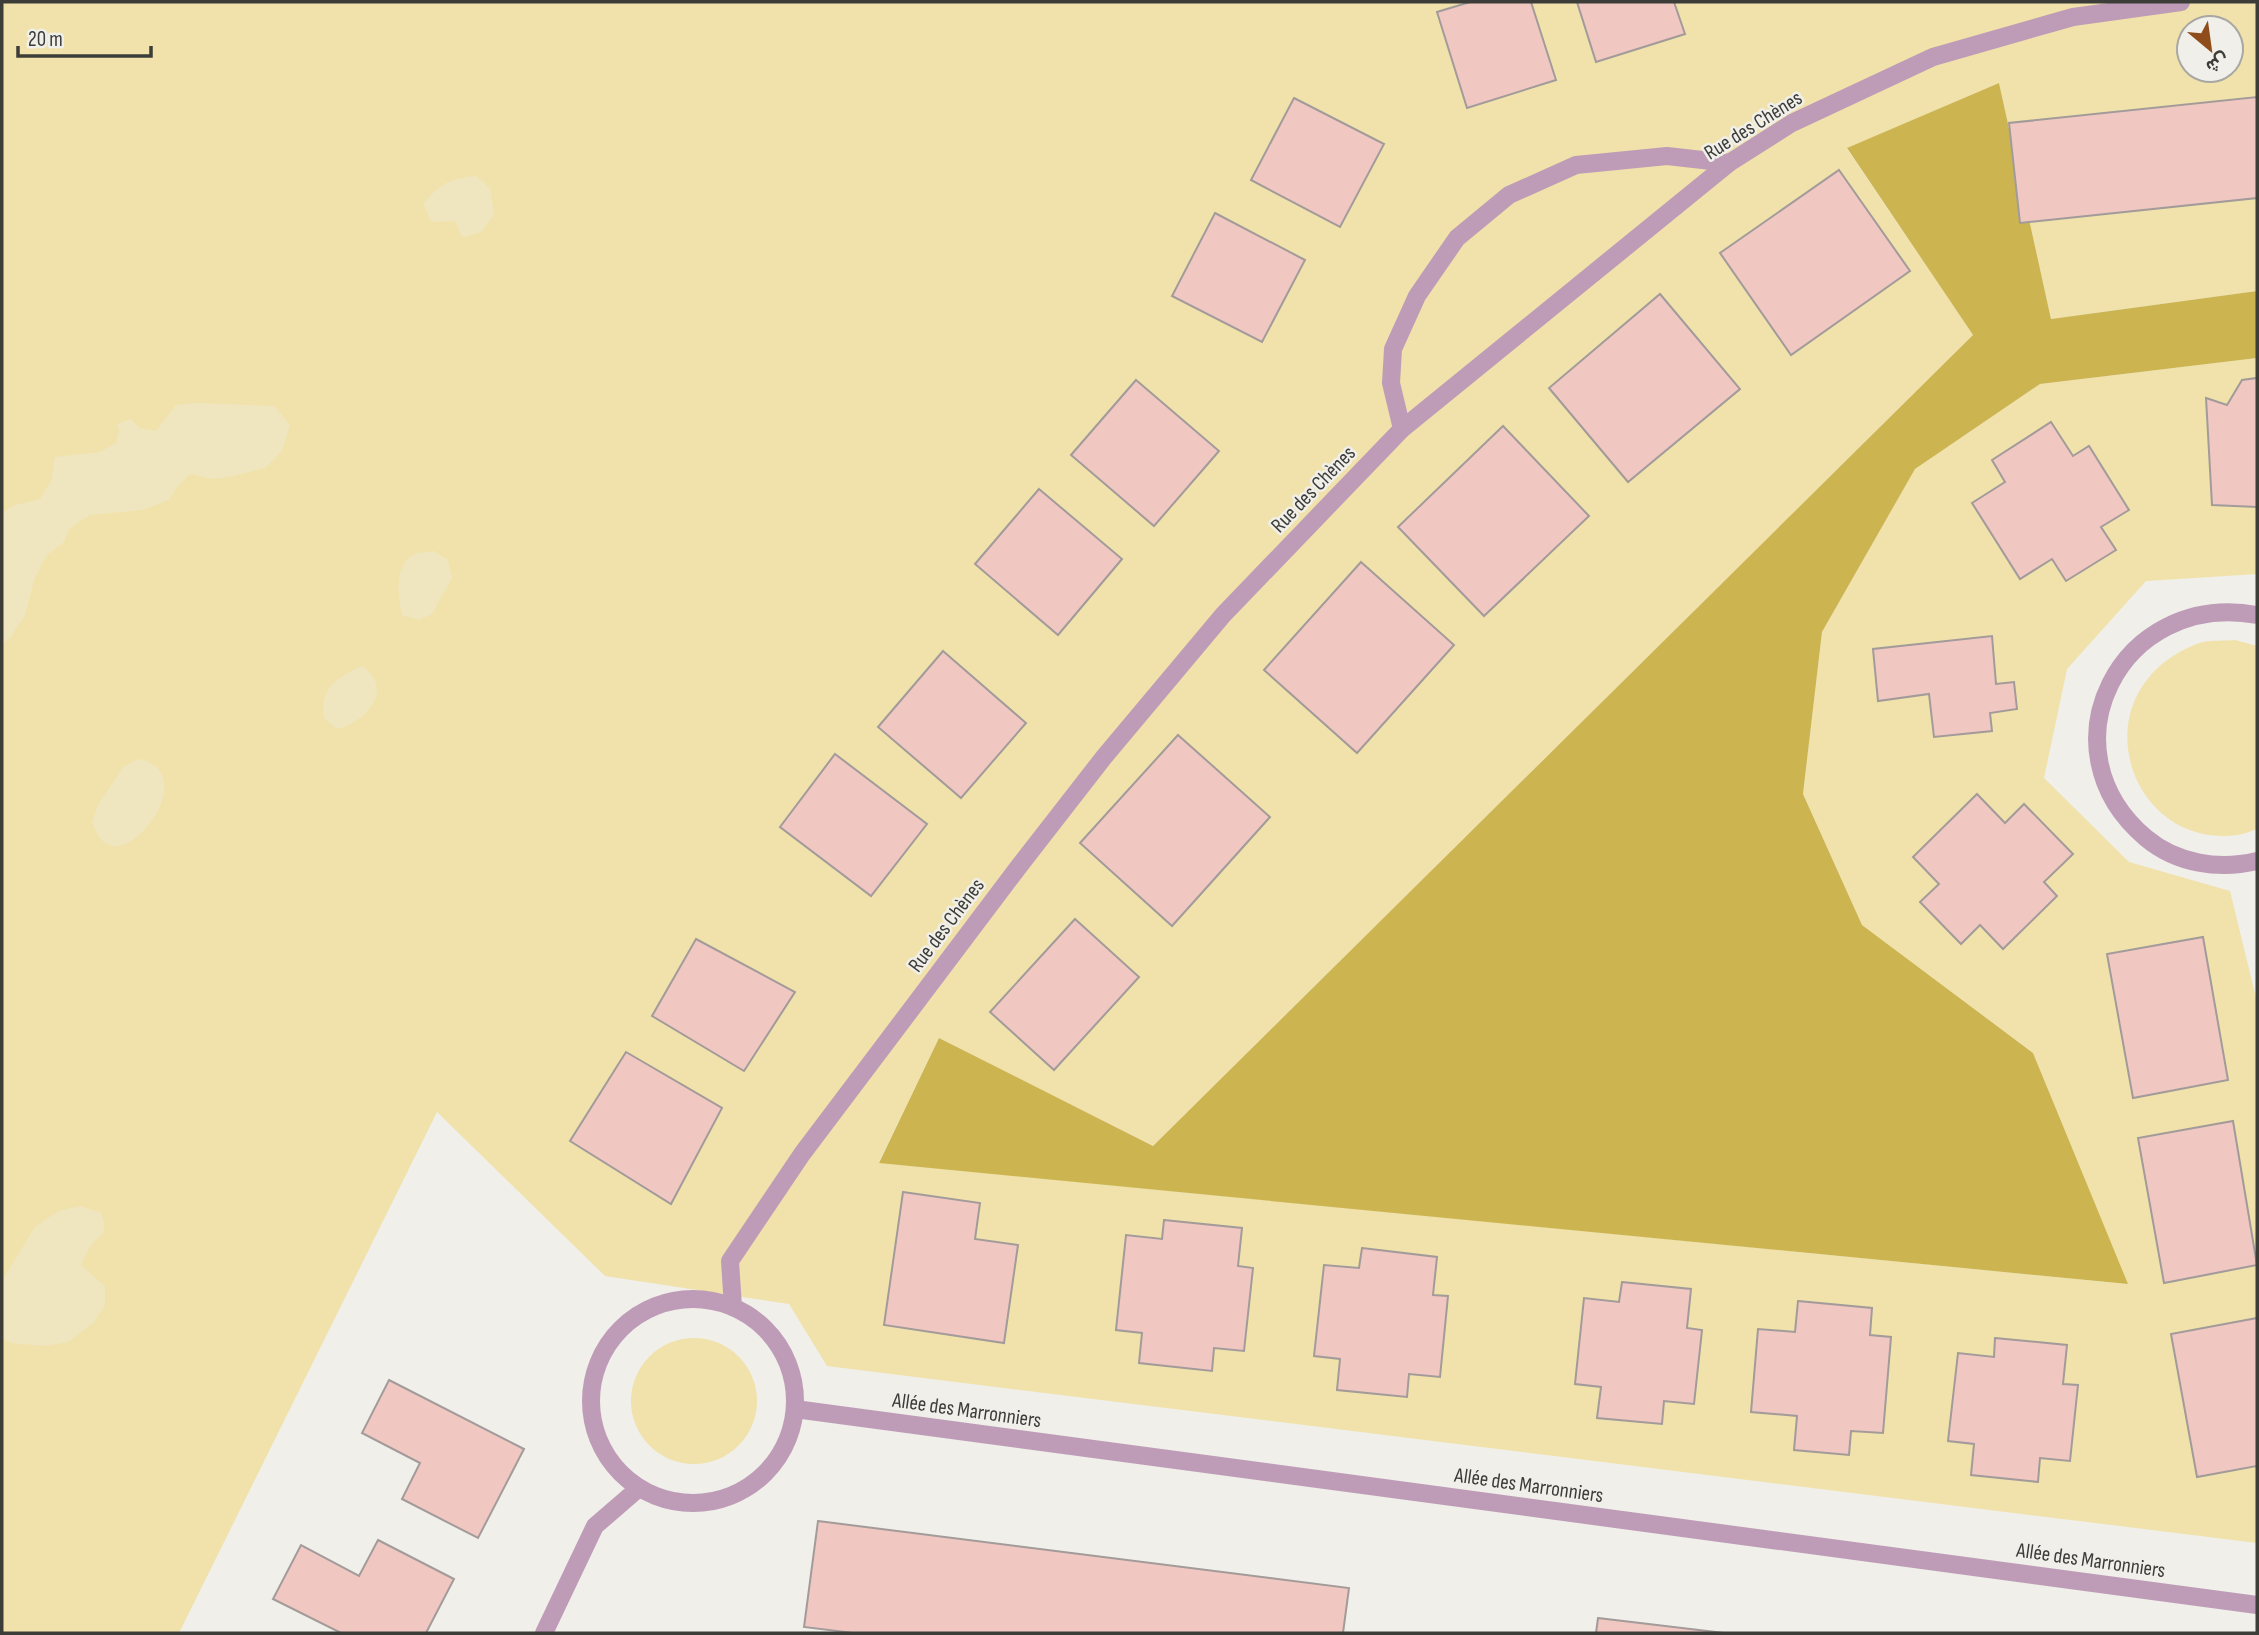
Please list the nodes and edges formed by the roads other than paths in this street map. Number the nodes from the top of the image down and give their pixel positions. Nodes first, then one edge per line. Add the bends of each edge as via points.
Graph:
1 (2181, 2) edge
2 (1729, 163) junction
3 (1402, 429) junction
4 (2257, 615) edge
5 (2257, 864) edge
6 (733, 1307) junction
7 (795, 1409) junction
8 (639, 1488) junction
9 (2257, 1605) edge
10 (544, 1633) edge

1 - 2 street, Rue des Chènes via 2073,17 1933,57 1792,123
2 - 3 street, Rue des Chènes
2 - 3 street via 1667,156 1576,165 1509,195 1457,238 1417,296 1393,349 1391,383
3 - 6 street, Rue des Chènes via 1223,615 1020,865 802,1154 730,1261
4 - 5 street via 2205,613 2155,632 2129,656 2109,685 2098,738 2102,773 2117,805 2153,844 2202,863
6 - 7 street via 760,1324 780,1348 792,1377
6 - 8 street via 684,1300 651,1309 623,1328 603,1354 593,1387 593,1421 605,1452
7 - 8 street via 780,1455 746,1488 717,1500 685,1502
7 - 9 street, Allée des Marronniers
8 - 10 street via 595,1526

